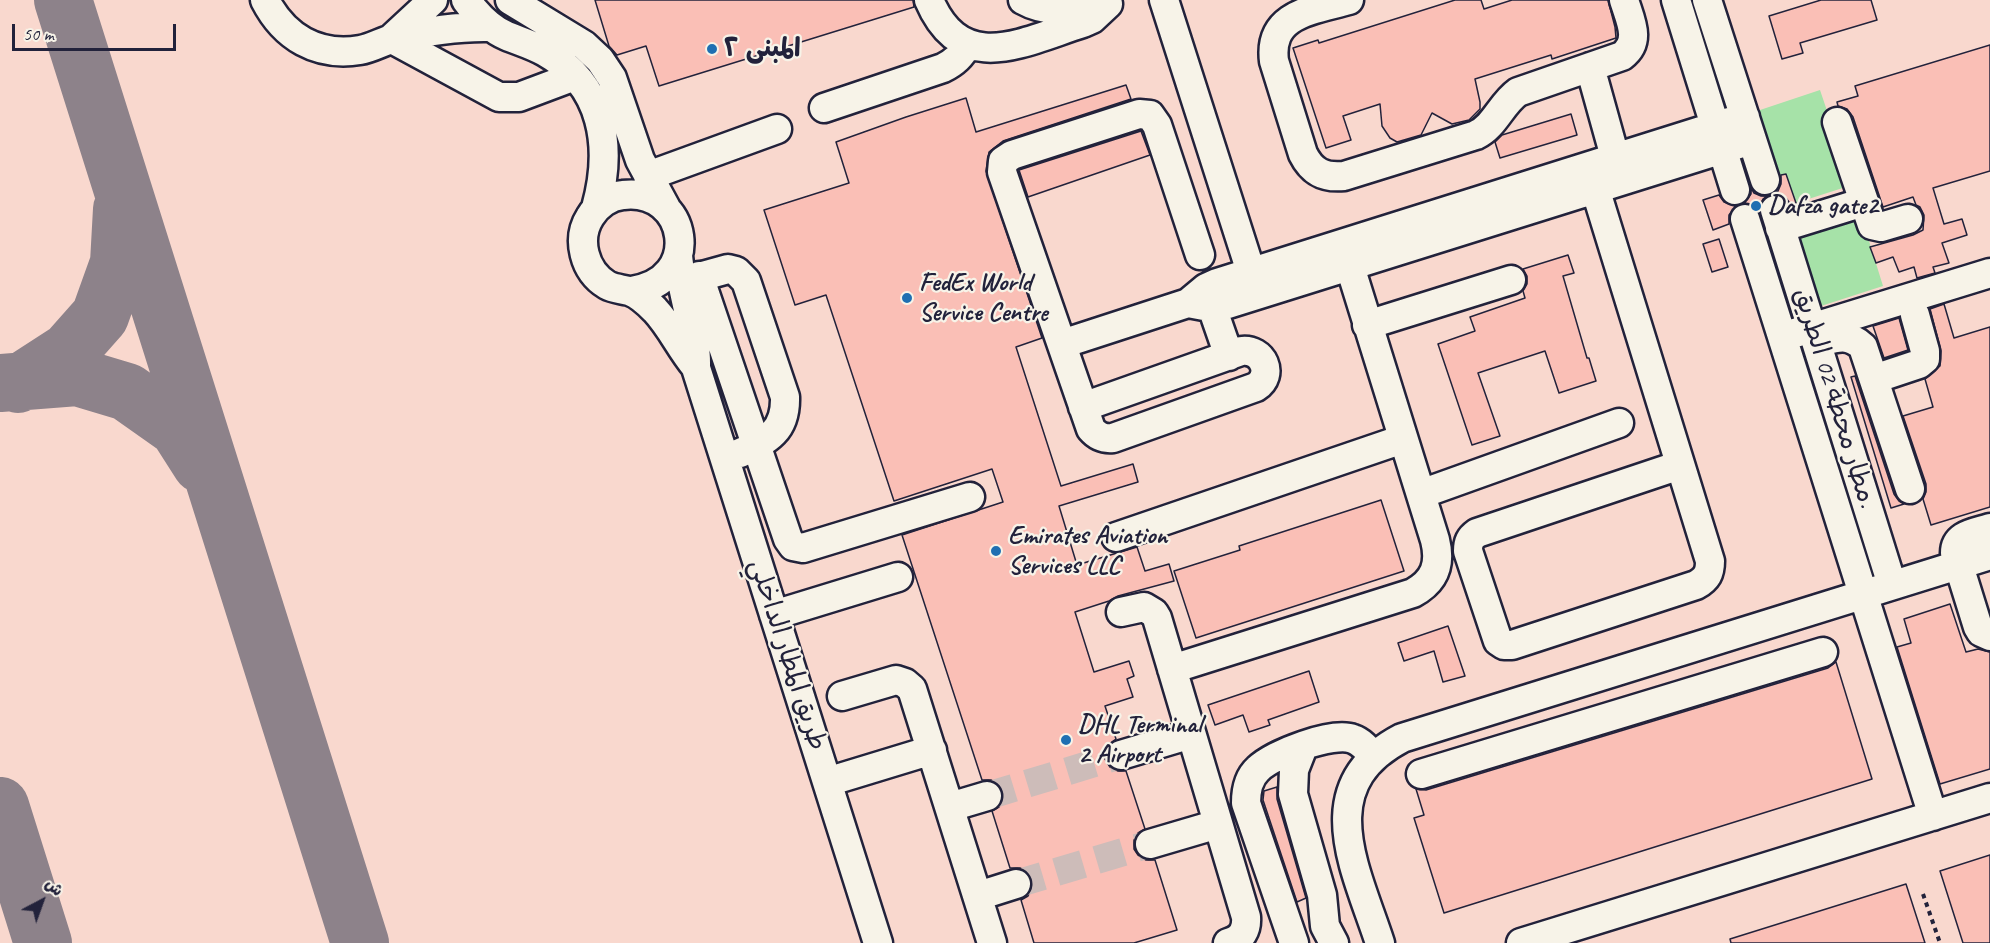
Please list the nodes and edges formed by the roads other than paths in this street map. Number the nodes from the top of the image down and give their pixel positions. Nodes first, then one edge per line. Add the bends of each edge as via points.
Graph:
1 (265, 0) edge
2 (433, 0) edge
3 (466, 0) edge
4 (510, 0) edge
5 (929, 0) edge
6 (1023, 0) edge
7 (1164, 0) edge
8 (1349, 0) edge
9 (1624, 0) edge
10 (1676, 0) edge
11 (1115, 2) edge
12 (1713, 2) edge
13 (544, 8) edge
14 (491, 27) junction
15 (392, 39) junction
16 (967, 45) junction
17 (1590, 67) junction
18 (576, 76) junction
19 (824, 108) dead end
20 (1837, 122) dead end
21 (1749, 128) junction
22 (777, 129) dead end
23 (1719, 137) junction
24 (1615, 157) junction
25 (648, 176) junction
26 (1765, 180) dead end
27 (1595, 189) junction
28 (1735, 190) dead end
29 (1864, 202) junction
30 (596, 208) junction
31 (666, 208) junction
32 (1745, 219) dead end
33 (1908, 219) dead end
34 (1200, 255) dead end
35 (1346, 255) junction
36 (686, 271) junction
37 (1251, 272) junction
38 (1990, 273) edge
39 (1511, 280) dead end
40 (631, 291) junction
41 (1200, 305) junction
42 (1915, 315) dead end
43 (1367, 325) junction
44 (1814, 335) junction
45 (1782, 338) junction
46 (1062, 344) junction
47 (1229, 356) junction
48 (696, 368) junction
49 (1874, 379) junction
50 (1083, 407) junction
51 (1619, 423) dead end
52 (1403, 439) junction
53 (756, 445) junction
54 (725, 460) junction
55 (1680, 465) junction
56 (1910, 489) dead end
57 (1421, 494) junction
58 (970, 497) dead end
59 (1990, 528) edge
60 (1116, 537) dead end
61 (1990, 555) edge
62 (1959, 565) junction
63 (898, 577) dead end
64 (1892, 585) junction
65 (1862, 595) junction
66 (1121, 612) dead end
67 (774, 615) junction
68 (1990, 636) edge
69 (1718, 640) junction
70 (1823, 652) dead end
71 (1172, 669) junction
72 (1731, 680) junction
73 (842, 696) dead end
74 (1500, 708) junction
75 (1191, 735) junction
76 (1511, 746) junction
77 (1302, 747) junction
78 (932, 750) junction
79 (1121, 755) tunnel mouth
80 (1374, 757) junction
81 (1421, 774) dead end
82 (827, 782) junction
83 (987, 796) tunnel mouth
84 (1990, 798) edge
85 (950, 807) junction
86 (1933, 816) junction
87 (1218, 824) junction
88 (1150, 844) tunnel mouth
89 (1016, 884) tunnel mouth
90 (978, 896) junction
91 (1378, 937) edge
92 (878, 943) edge
93 (992, 943) edge
94 (1228, 943) edge
95 (1294, 943) edge
96 (1334, 943) edge
97 (1344, 943) edge
98 (1521, 943) edge

1 - 15 street via 273,16 290,34 312,46 336,52 361,50
2 - 15 street
3 - 14 street
4 - 13 street
5 - 16 street via 949,33
6 - 11 street via 1051,9 1079,9
7 - 37 street
8 - 17 street via 1292,18 1278,32 1273,51 1303,154 1309,165 1331,177 1476,135 1489,126 1518,92
9 - 17 street via 1633,29 1633,44 1622,56
10 - 23 street
11 - 16 street via 1083,23 1009,46 988,49
12 - 21 street
13 - 25 street via 600,60 612,78
14 - 15 street via 440,29
14 - 18 street via 543,50
15 - 18 street via 499,97 519,97
16 - 19 street via 944,68
17 - 24 street
18 - 30 street via 593,103 603,136 605,166
20 - 29 street
21 - 23 street
21 - 26 street
22 - 25 street
23 - 24 street
23 - 27 street via 1652,181
23 - 28 street
24 - 35 street
25 - 31 street
27 - 35 street
27 - 55 street
29 - 33 street via 1876,227
29 - 44 street, مطار محطة 02 الطريق. via 1778,219
30 - 31 street via 619,195 631,194 656,200
30 - 40 street via 584,230 587,261 607,284
31 - 36 street via 678,230
32 - 45 street, مطار محطة 02 الطريق.
34 - 46 street via 1157,125 1150,116 1139,114 1007,157 1002,172
35 - 37 street
35 - 41 street via 1225,305
35 - 43 street
36 - 40 street via 674,267 666,277 644,290
36 - 48 street, طريق المطار الداخلي
36 - 53 street
36 - 53 street via 728,269 746,281 785,406 780,424
37 - 41 street via 1206,288
38 - 44 street
39 - 43 street
40 - 48 street, طريق المطار الداخلي via 664,321
41 - 46 street
41 - 47 street
42 - 49 street via 1925,359
43 - 52 street
44 - 45 street
44 - 49 street via 1856,340 1863,347
44 - 64 street, مطار محطة 02 الطريق.
45 - 65 street, مطار محطة 02 الطريق.
46 - 50 street
47 - 50 street
47 - 50 street via 1247,350 1258,354 1266,371 1263,382 1106,439 1091,429
48 - 54 street, طريق المطار الداخلي
49 - 56 street
51 - 57 street
52 - 57 street
52 - 60 street
53 - 54 street
53 - 58 street via 788,539 798,548
54 - 67 street, طريق المطار الداخلي
55 - 55 street via 1710,561 1705,580 1512,645 1498,641 1468,551 1471,537
57 - 71 street via 1438,551 1435,572 1422,588
59 - 62 street via 1959,539 1955,545
61 - 62 street
62 - 64 street
62 - 68 street via 1978,627
63 - 67 street
64 - 65 street
65 - 69 street
65 - 86 street, مطار محطة 02 الطريق.
66 - 71 street via 1144,607 1154,613
67 - 82 street, طريق المطار الداخلي
69 - 72 street
69 - 74 street
70 - 72 street
71 - 75 street
72 - 76 street
73 - 78 street via 896,680 904,683 912,689
74 - 76 street
74 - 80 street via 1402,738
75 - 79 street
75 - 87 street
76 - 81 street
77 - 80 street via 1342,736 1363,744
77 - 95 street via 1257,769 1246,791 1246,803
77 - 96 street via 1294,770 1293,794 1322,895 1325,926
78 - 82 street
78 - 85 street
80 - 91 street via 1355,782 1346,826
82 - 92 street, طريق المطار الداخلي
83 - 85 street
84 - 86 street
85 - 90 street
86 - 98 street
87 - 88 street
87 - 94 street via 1246,917 1244,931
89 - 90 street
90 - 93 street
91 - 97 street

